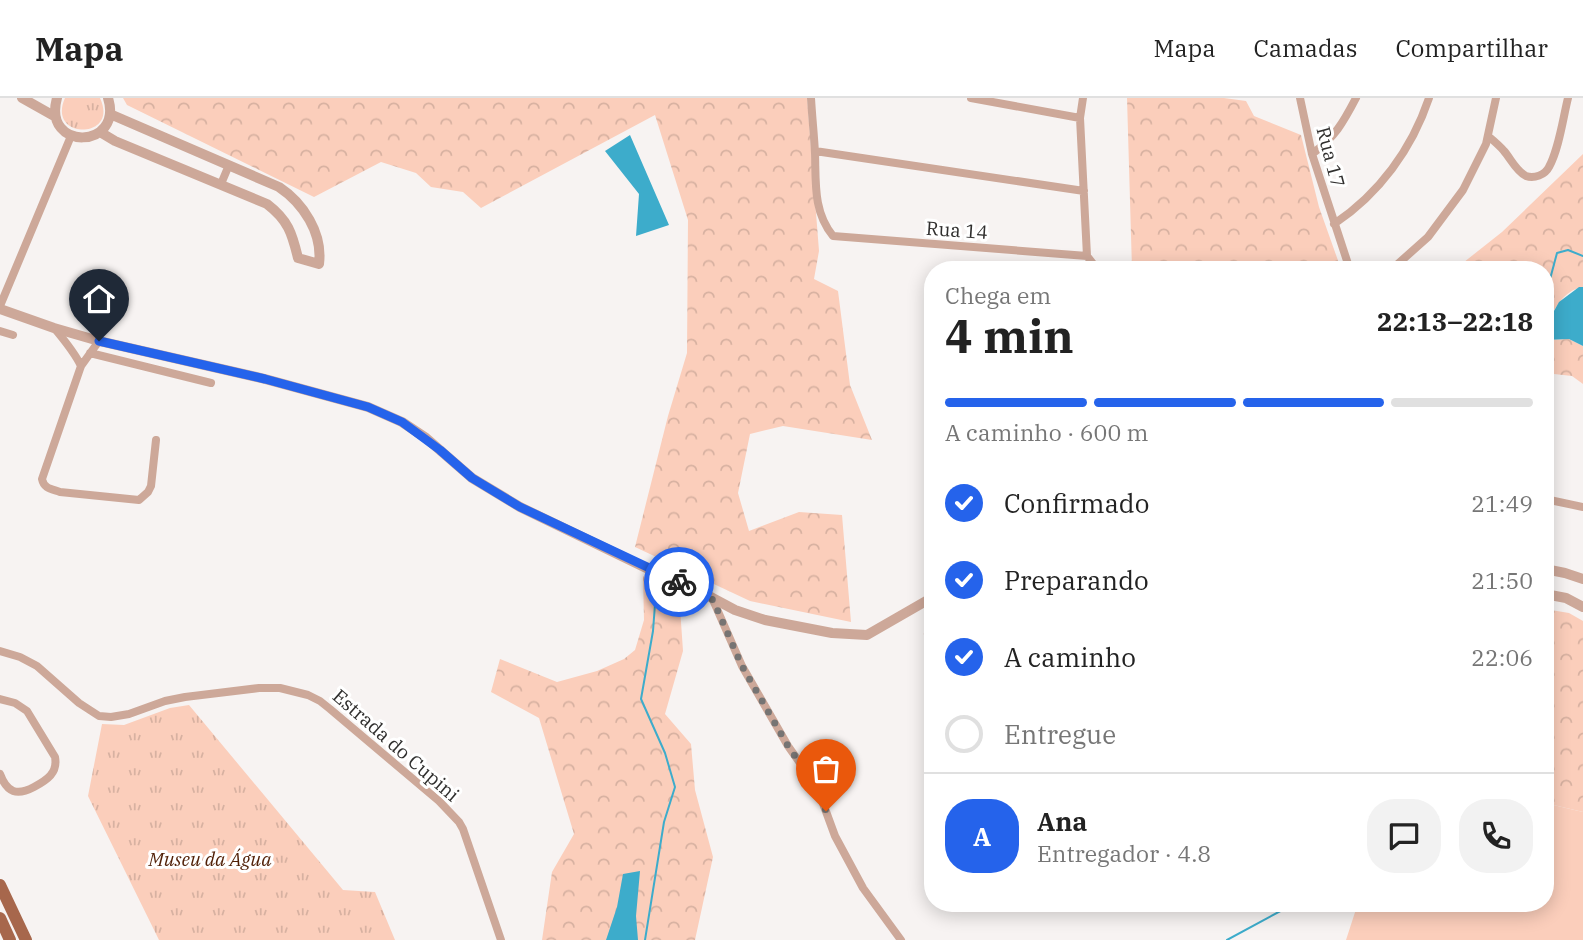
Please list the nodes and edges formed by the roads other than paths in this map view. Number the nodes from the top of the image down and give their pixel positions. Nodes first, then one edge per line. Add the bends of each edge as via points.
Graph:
1 (22, 98) edge
2 (57, 98) edge
3 (811, 98) edge
4 (971, 98) edge
5 (1083, 98) edge
6 (1300, 98) edge
7 (1356, 98) edge
8 (1429, 98) edge
9 (1496, 98) edge
10 (1568, 98) edge
11 (108, 99) edge
12 (110, 114) junction
13 (54, 116) junction
14 (1080, 118) junction
15 (100, 132) junction
16 (71, 136) junction
17 (1488, 136) junction
18 (814, 151) junction
19 (1311, 154) junction
20 (229, 164) junction
21 (220, 184) junction
22 (1084, 191) junction
23 (1334, 224) junction
24 (1087, 256) junction
25 (1091, 261) edge
26 (1347, 261) edge
27 (1401, 261) edge
28 (0, 307) edge
29 (54, 328) junction
30 (0, 331) edge
31 (13, 335) dead end
32 (99, 341) junction
33 (85, 355) junction
34 (211, 383) dead end
35 (156, 440) dead end
36 (1554, 501) edge
37 (1583, 507) edge
38 (1554, 571) edge
39 (1583, 579) edge
40 (1554, 596) edge
41 (713, 600) junction
42 (924, 602) edge
43 (1583, 607) edge
44 (0, 651) edge
45 (0, 699) edge
46 (0, 774) edge
47 (0, 885) edge
48 (0, 918) edge
49 (10, 940) edge
50 (26, 940) edge
51 (501, 940) edge
52 (901, 940) edge

1 - 13 street
2 - 13 street
3 - 18 street
4 - 14 street
5 - 14 street
6 - 19 street, Rua 17
7 - 19 street via 1341,127
8 - 23 street via 1404,153 1382,182
9 - 17 street
10 - 17 street via 1559,139 1544,174 1528,177 1522,173
11 - 12 street
12 - 15 street
12 - 20 street
13 - 16 street
14 - 22 street
15 - 16 street via 92,137
15 - 21 street
16 - 28 street
17 - 27 street via 1456,199 1428,237
18 - 22 street
18 - 24 street, Rua 14 via 820,216 833,236
19 - 23 street, Rua 17
20 - 21 street
20 - 21 street via 291,195 314,231 319,264 298,258 290,227 278,212
22 - 24 street
23 - 26 street, Rua 17
24 - 25 street
28 - 29 street
29 - 32 street
29 - 33 street via 73,352
30 - 31 street
32 - 33 street
32 - 41 street via 368,407 402,422 472,478 520,507
33 - 34 street
33 - 35 street via 42,479 44,485 60,492 139,500 151,486
36 - 37 street
38 - 39 street
40 - 43 street
41 - 42 street via 765,620 867,635
41 - 52 street via 742,666 817,788 835,836 863,888
44 - 51 street, Estrada do Cupini via 37,666 99,716 129,714 185,697 259,688 295,691 320,701 459,821
45 - 46 street via 27,711 57,765 47,779 24,793 7,787
47 - 50 main road
48 - 49 main road

